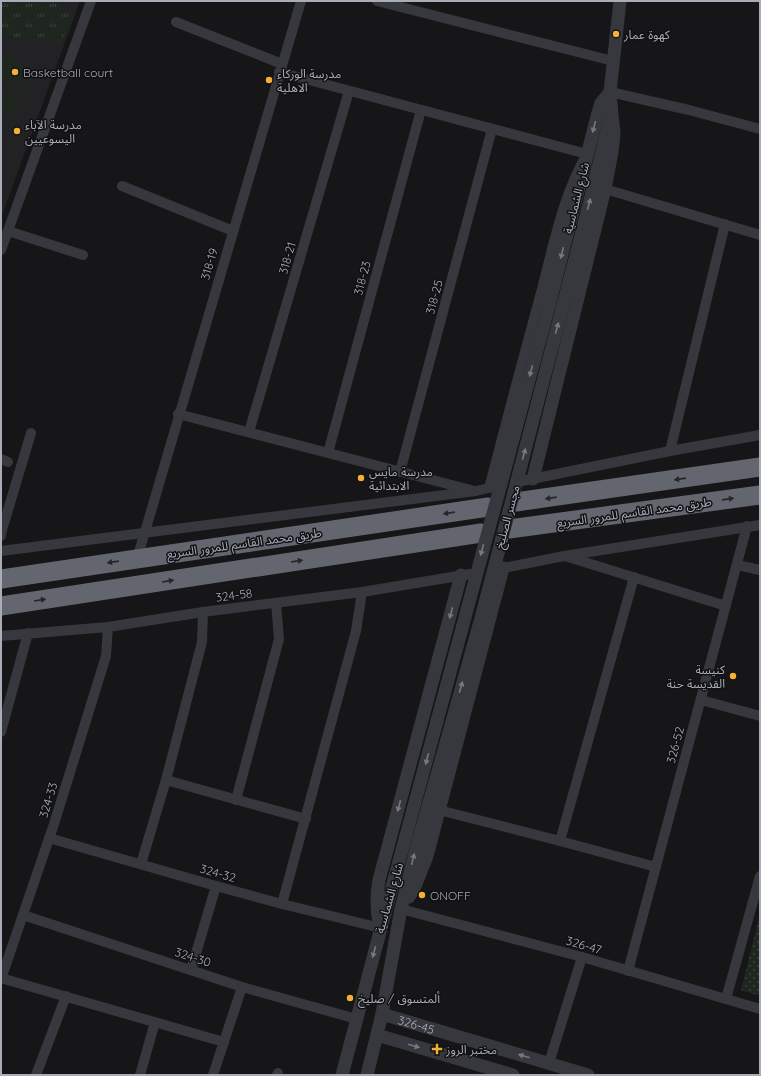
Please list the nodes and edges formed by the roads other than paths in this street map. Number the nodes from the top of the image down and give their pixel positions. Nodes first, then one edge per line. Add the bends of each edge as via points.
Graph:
1 (91, 1) edge
2 (301, 1) edge
3 (377, 1) edge
4 (620, 1) edge
5 (176, 22) dead end
6 (613, 61) junction
7 (281, 68) junction
8 (349, 91) junction
9 (610, 98) junction
10 (421, 110) junction
11 (492, 129) junction
12 (760, 129) edge
13 (587, 154) junction
14 (122, 186) dead end
15 (605, 189) junction
16 (725, 224) junction
17 (8, 230) junction
18 (232, 231) junction
19 (760, 235) edge
20 (1, 250) edge
21 (83, 255) dead end
22 (555, 308) junction
23 (178, 414) junction
24 (249, 432) junction
25 (31, 433) dead end
26 (760, 435) edge
27 (670, 451) junction
28 (328, 453) junction
29 (758, 467) edge
30 (400, 472) junction
31 (527, 480) joint
32 (476, 491) junction
33 (760, 495) edge
34 (516, 502) dead end
35 (488, 507) dead end
36 (760, 525) edge
37 (747, 526) junction
38 (509, 529) dead end
39 (481, 533) dead end
40 (143, 534) junction
41 (1, 536) edge
42 (1, 551) edge
43 (564, 556) junction
44 (137, 559) junction
45 (737, 565) junction
46 (501, 568) joint
47 (760, 570) edge
48 (466, 575) joint
49 (634, 578) junction
50 (1, 579) edge
51 (362, 592) junction
52 (276, 603) junction
53 (1, 606) edge
54 (726, 606) junction
55 (203, 612) junction
56 (108, 626) junction
57 (28, 633) junction
58 (1, 636) edge
59 (701, 700) junction
60 (760, 716) edge
61 (437, 721) joint
62 (451, 725) joint
63 (1, 732) edge
64 (166, 780) junction
65 (236, 800) junction
66 (439, 810) junction
67 (306, 819) junction
68 (49, 838) junction
69 (560, 841) junction
70 (141, 864) junction
71 (656, 867) junction
72 (760, 876) edge
73 (216, 886) junction
74 (282, 904) junction
75 (401, 909) junction
76 (23, 915) junction
77 (381, 928) junction
78 (6, 951) edge
79 (582, 958) junction
80 (191, 970) junction
81 (628, 971) junction
82 (1, 979) edge
83 (242, 987) junction
84 (66, 996) junction
85 (726, 999) junction
86 (760, 1009) edge
87 (382, 1014) junction
88 (357, 1018) junction
89 (155, 1022) junction
90 (377, 1035) junction
91 (224, 1042) junction
92 (549, 1063) junction
93 (509, 1074) edge
94 (36, 1075) edge
95 (140, 1075) edge
96 (213, 1075) edge
97 (342, 1075) edge
98 (367, 1075) edge
99 (588, 1075) edge

1 - 17 street
2 - 7 street, 318-19
3 - 6 street
4 - 6 street, شارع الشماسية
5 - 7 street
6 - 9 street, شارع الشماسية
7 - 8 street
7 - 18 street, 318-19
8 - 10 street
8 - 24 street, 318-21
9 - 12 street via 689,110
9 -> 13 street, شارع الشماسية via 601,103
9 - 15 street via 614,133
22 -> 9 street, شارع الشماسية via 591,197 610,117
10 - 11 street
10 - 28 street, 318-23
11 - 13 street
11 - 30 street, 318-25
13 -> 22 street, شارع الشماسية
13 - 32 street via 570,188 559,224 491,488
14 - 18 street
15 - 16 street
15 - 31 street
16 - 19 street
16 - 27 street
17 - 20 street
17 - 21 street
18 - 23 street, 318-19
22 -> 61 street, مجسر الصليخ, bridge
62 -> 22 street, مجسر الصليخ, bridge via 481,618
23 - 24 street
23 - 40 street, 318-19
24 - 28 street
25 - 41 street
26 - 27 street
27 - 31 street
28 - 30 street
29 -> 34 highway
30 - 32 street
32 - 40 street
38 -> 33 highway, طريق محمد القاسم للمرور السريع
35 -> 44 highway, طريق محمد القاسم للمرور السريع
36 - 37 street
37 - 43 street
37 - 45 street, 326-52
53 -> 39 highway, طريق محمد القاسم للمرور السريع
40 - 42 street
40 - 44 street, 318-19
43 - 46 street
43 - 49 street
44 -> 50 highway, طريق محمد القاسم للمرور السريع
45 - 47 street
45 - 54 street, 326-52
46 - 66 street
48 - 51 street, 324-58
48 -> 77 street via 377,890 376,909
49 - 54 street
49 - 69 street
51 - 52 street, 324-58
51 - 67 street via 356,631
52 - 55 street, 324-58
52 - 65 street via 279,639
54 - 59 street, 326-52
55 - 56 street, 324-58
55 - 64 street via 202,642
56 - 57 street, 324-58
56 - 68 street, 324-33 via 106,656
57 - 58 street, 324-58
57 - 63 street
59 - 60 street
59 - 71 street, 326-52
61 -> 77 street, شارع الشماسية
75 -> 62 street, شارع الشماسية
64 - 65 street
64 - 70 street
65 - 67 street
66 - 69 street
66 - 75 street via 422,870
67 - 74 street
68 - 70 street, 324-32
68 - 76 street, 324-33
69 - 71 street
70 - 73 street, 324-32
71 - 81 street, 326-52
72 - 85 street
73 - 74 street, 324-32
73 - 80 street
74 - 77 street, 324-32
75 - 79 street, 326-47
75 - 87 street, شارع الشماسية
76 - 78 street, 324-33
76 - 80 street, 324-30
77 -> 88 street, شارع الشماسية
78 - 82 street, 324-33
79 - 81 street, 326-47
79 - 92 street
80 - 83 street, 324-30
81 - 85 street, 326-47
82 - 84 street
83 - 88 street, 324-30
83 - 91 street
84 - 89 street
84 - 94 street
85 - 86 street, 326-47
87 - 90 street, شارع الشماسية
92 -> 87 street, 326-45
88 - 97 street, شارع الشماسية
89 - 91 street
89 - 95 street
90 -> 93 street, 326-45
90 - 98 street, شارع الشماسية
91 - 96 street
92 - 99 street, 326-45

